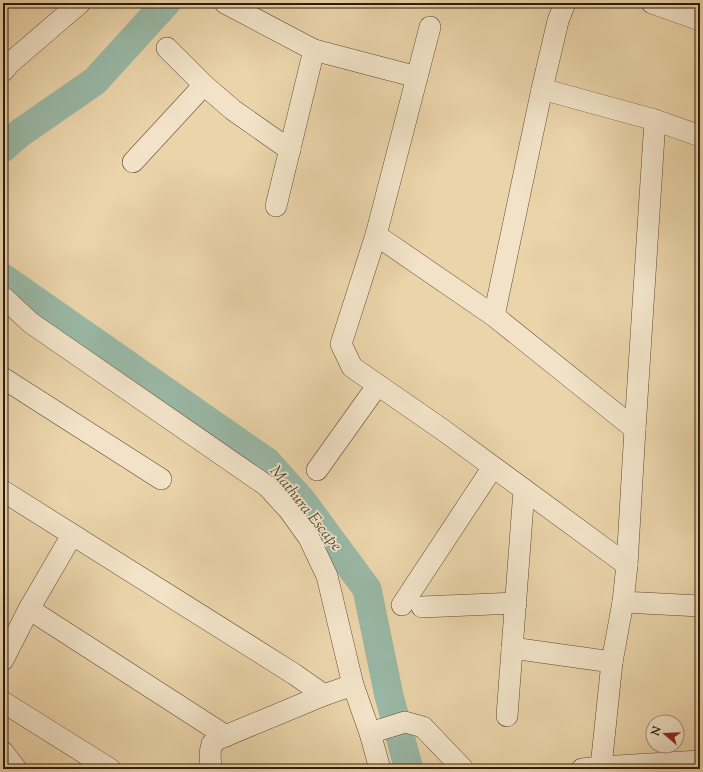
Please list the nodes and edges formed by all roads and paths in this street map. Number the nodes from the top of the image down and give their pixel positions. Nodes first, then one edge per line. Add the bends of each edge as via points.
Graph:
1 (80, 3) edge
2 (224, 3) edge
3 (565, 3) edge
4 (652, 3) edge
5 (700, 20) edge
6 (430, 27) dead end
7 (167, 48) dead end
8 (314, 50) junction
9 (3, 71) edge
10 (417, 76) junction
11 (204, 85) junction
12 (542, 89) junction
13 (655, 120) junction
14 (700, 136) edge
15 (290, 150) junction
16 (133, 162) dead end
17 (276, 206) dead end
18 (376, 235) junction
19 (3, 297) edge
20 (494, 316) junction
21 (3, 378) edge
22 (377, 386) junction
23 (635, 429) junction
24 (493, 467) junction
25 (317, 470) dead end
26 (161, 479) dead end
27 (524, 490) junction
28 (3, 491) edge
29 (72, 535) junction
30 (627, 565) junction
31 (624, 602) junction
32 (516, 603) junction
33 (402, 605) dead end
34 (700, 606) edge
35 (422, 607) dead end
36 (29, 609) junction
37 (512, 648) junction
38 (3, 660) edge
39 (612, 662) junction
40 (353, 685) junction
41 (324, 695) junction
42 (3, 702) edge
43 (507, 716) dead end
44 (375, 731) junction
45 (226, 736) junction
46 (3, 752) edge
47 (700, 761) edge
48 (591, 768) edge
49 (16, 769) edge
50 (110, 769) edge
51 (211, 769) edge
52 (380, 769) edge
53 (463, 769) edge

1 - 9 street
2 - 8 street
3 - 12 street via 558,21
4 - 5 street
6 - 10 street
7 - 11 street
8 - 10 street
8 - 15 street
10 - 18 street
11 - 15 street via 233,110
11 - 16 street
12 - 13 street
12 - 20 street
13 - 14 street
13 - 23 street
15 - 17 street
18 - 20 street
18 - 22 street via 341,344 352,368
19 - 40 street via 31,323 267,486 285,505 309,538 327,576
20 - 23 street
21 - 26 street
22 - 24 street
22 - 25 street
23 - 30 street
24 - 27 street
24 - 33 street
27 - 30 street
27 - 32 street
28 - 29 street
29 - 36 street
29 - 41 street
30 - 31 street
31 - 34 street
31 - 39 street
32 - 35 street
32 - 37 street
36 - 38 street
36 - 45 street
37 - 39 street
37 - 43 street
39 - 48 street
40 - 41 street
40 - 44 street
41 - 45 street
42 - 50 street
44 - 52 street
44 - 53 street via 405,722 423,727
45 - 51 street via 212,744
46 - 49 street
47 - 48 street

